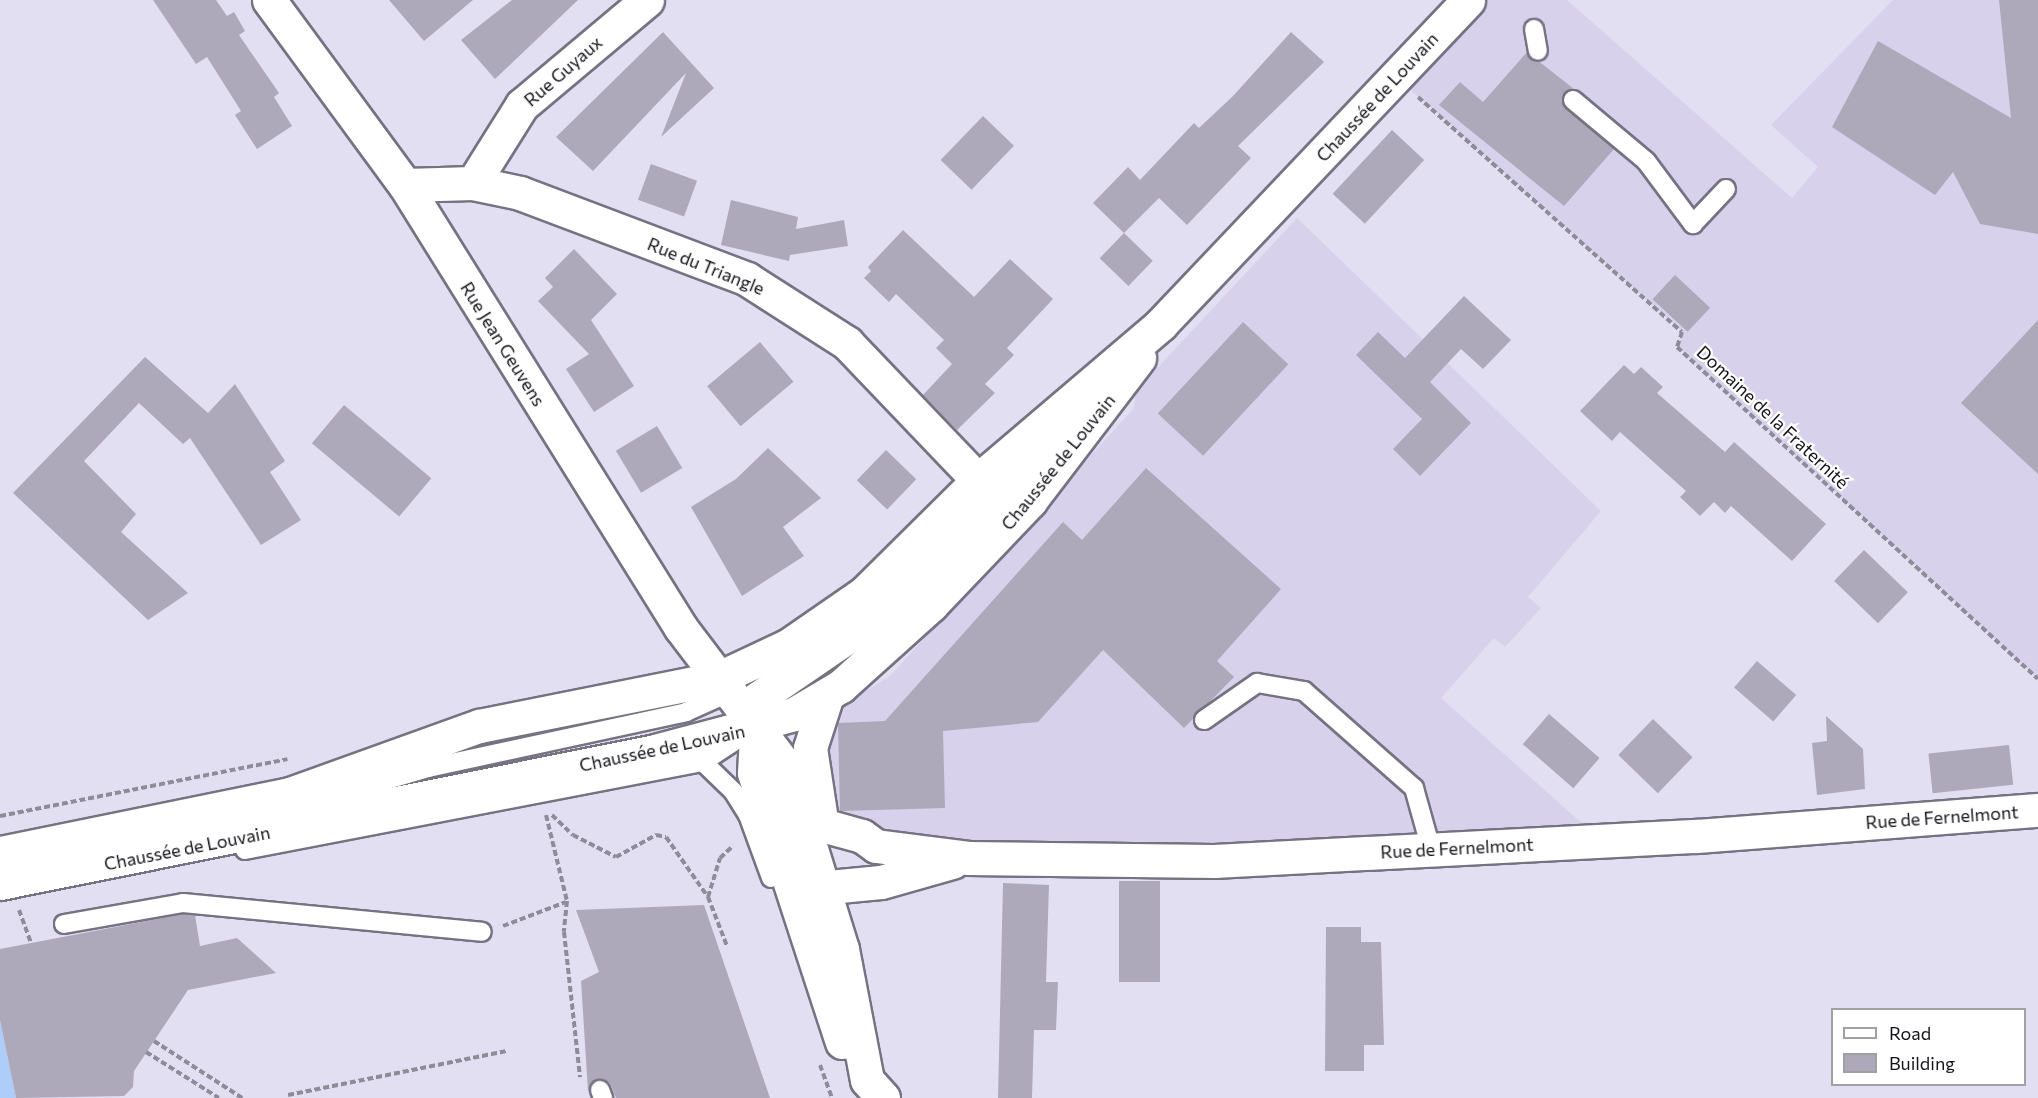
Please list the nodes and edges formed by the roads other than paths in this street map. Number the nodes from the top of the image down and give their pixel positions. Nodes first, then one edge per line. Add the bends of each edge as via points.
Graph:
1 (269, 0) edge
2 (647, 0) edge
3 (1468, 0) edge
4 (1534, 29) dead end
5 (1538, 51) dead end
6 (1573, 100) dead end
7 (473, 183) junction
8 (405, 185) junction
9 (1726, 189) dead end
10 (1161, 324) junction
11 (978, 480) junction
12 (725, 686) junction
13 (827, 695) junction
14 (1204, 720) dead end
15 (753, 729) junction
16 (655, 751) junction
17 (703, 762) junction
18 (763, 799) junction
19 (2038, 810) edge
20 (814, 827) junction
21 (876, 846) junction
22 (1431, 849) junction
23 (0, 853) edge
24 (968, 858) junction
25 (0, 868) edge
26 (6, 892) edge
27 (832, 896) junction
28 (64, 924) dead end
29 (482, 932) road end
30 (818, 969) junction
31 (860, 1098) edge
32 (885, 1098) edge

1 - 8 street, Rue Jean Geuvens
2 - 7 street, Rue Guyaux via 522,105
3 - 10 street, Chaussée de Louvain
4 - 5 lane
6 - 9 lane via 1646,161 1693,224
7 - 8 street, Rue du Triangle
7 - 11 street, Rue du Triangle via 520,193 747,279 799,308 847,343
8 - 12 street, Rue Jean Geuvens via 649,578
10 - 11 street, Chaussée de Louvain
10 - 12 lane, Chaussée de Louvain via 872,604
10 - 13 street, Chaussée de Louvain via 1103,411 1030,501 932,605
10 - 15 street via 938,562 879,615 758,698
11 - 12 street, Chaussée de Louvain via 856,599
12 - 15 street, Rue Jean Geuvens
12 - 16 street via 723,715
12 - 23 street, Chaussée de Louvain via 479,726 290,794
12 - 25 lane, Chaussée de Louvain via 686,712 428,768 234,824
13 - 15 street, Chaussée de Louvain
13 - 20 street via 810,748
14 - 22 lane via 1257,683 1304,691 1414,788
15 - 16 street, Chaussée de Louvain
15 - 17 lane
15 - 18 street via 754,773
15 - 20 street, Rue Jean Geuvens via 785,765
16 - 26 street, Chaussée de Louvain
17 - 26 lane via 64,885
17 - 30 lane via 733,790 748,815 792,938
18 - 27 street via 790,826 808,891
18 - 30 street
19 - 22 street, Rue de Fernelmont
20 - 21 street, Rue de Fernelmont via 862,836
20 - 27 street
21 - 24 street, Rue de Fernelmont
21 - 27 street via 847,869
22 - 24 street, Rue de Fernelmont via 1214,861
24 - 27 street
27 - 30 street via 821,930 826,949
27 - 32 street via 865,975
28 - 29 lane via 183,903
30 - 31 street

